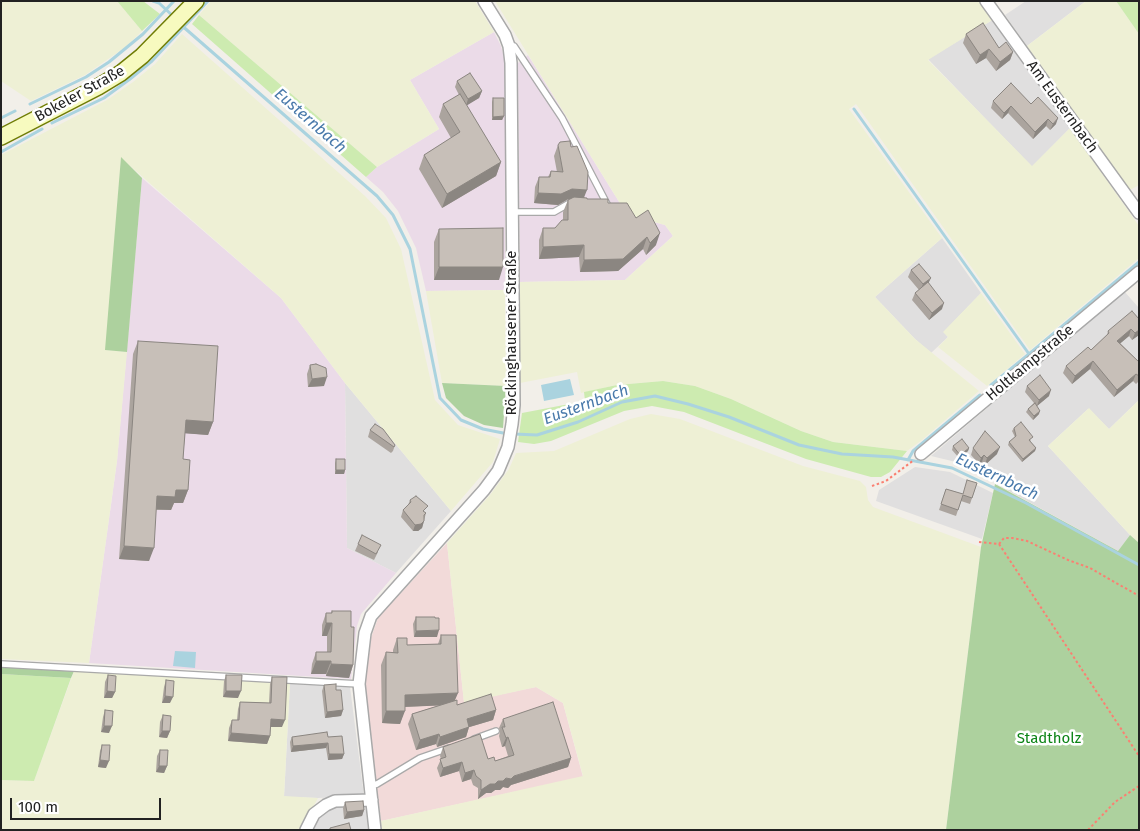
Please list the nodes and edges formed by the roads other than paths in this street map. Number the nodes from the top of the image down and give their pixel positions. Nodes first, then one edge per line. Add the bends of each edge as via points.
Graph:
1 (196, 1) edge
2 (484, 1) edge
3 (986, 1) edge
4 (509, 46) junction
5 (1, 136) edge
6 (606, 202) junction
7 (576, 205) edge
8 (600, 206) edge
9 (611, 210) edge
10 (512, 212) junction
11 (1139, 213) edge
12 (1139, 272) edge
13 (921, 454) dead end
14 (1, 664) edge
15 (359, 684) junction
16 (496, 731) dead end
17 (470, 740) edge
18 (454, 746) edge
19 (370, 786) junction
20 (372, 800) junction
21 (306, 830) edge
22 (375, 830) edge

1 - 5 street, Bokeler Straße via 121,73
2 - 4 street, Röckinghausener Straße
3 - 11 street, Am Eusternbach
4 - 6 lane via 514,46 562,118
4 - 10 street, Röckinghausener Straße
6 - 8 lane
6 - 9 lane
7 - 10 lane via 568,204 554,212
10 - 15 street, Röckinghausener Straße via 514,405 504,459 484,490 371,616 365,633
12 - 13 street, Holtkampstraße
14 - 15 lane
15 - 19 street, Röckinghausener Straße
16 - 17 lane
18 - 19 lane via 420,758
19 - 20 street, Röckinghausener Straße
20 - 21 street via 335,801 326,805 314,814
20 - 22 street, Röckinghausener Straße

